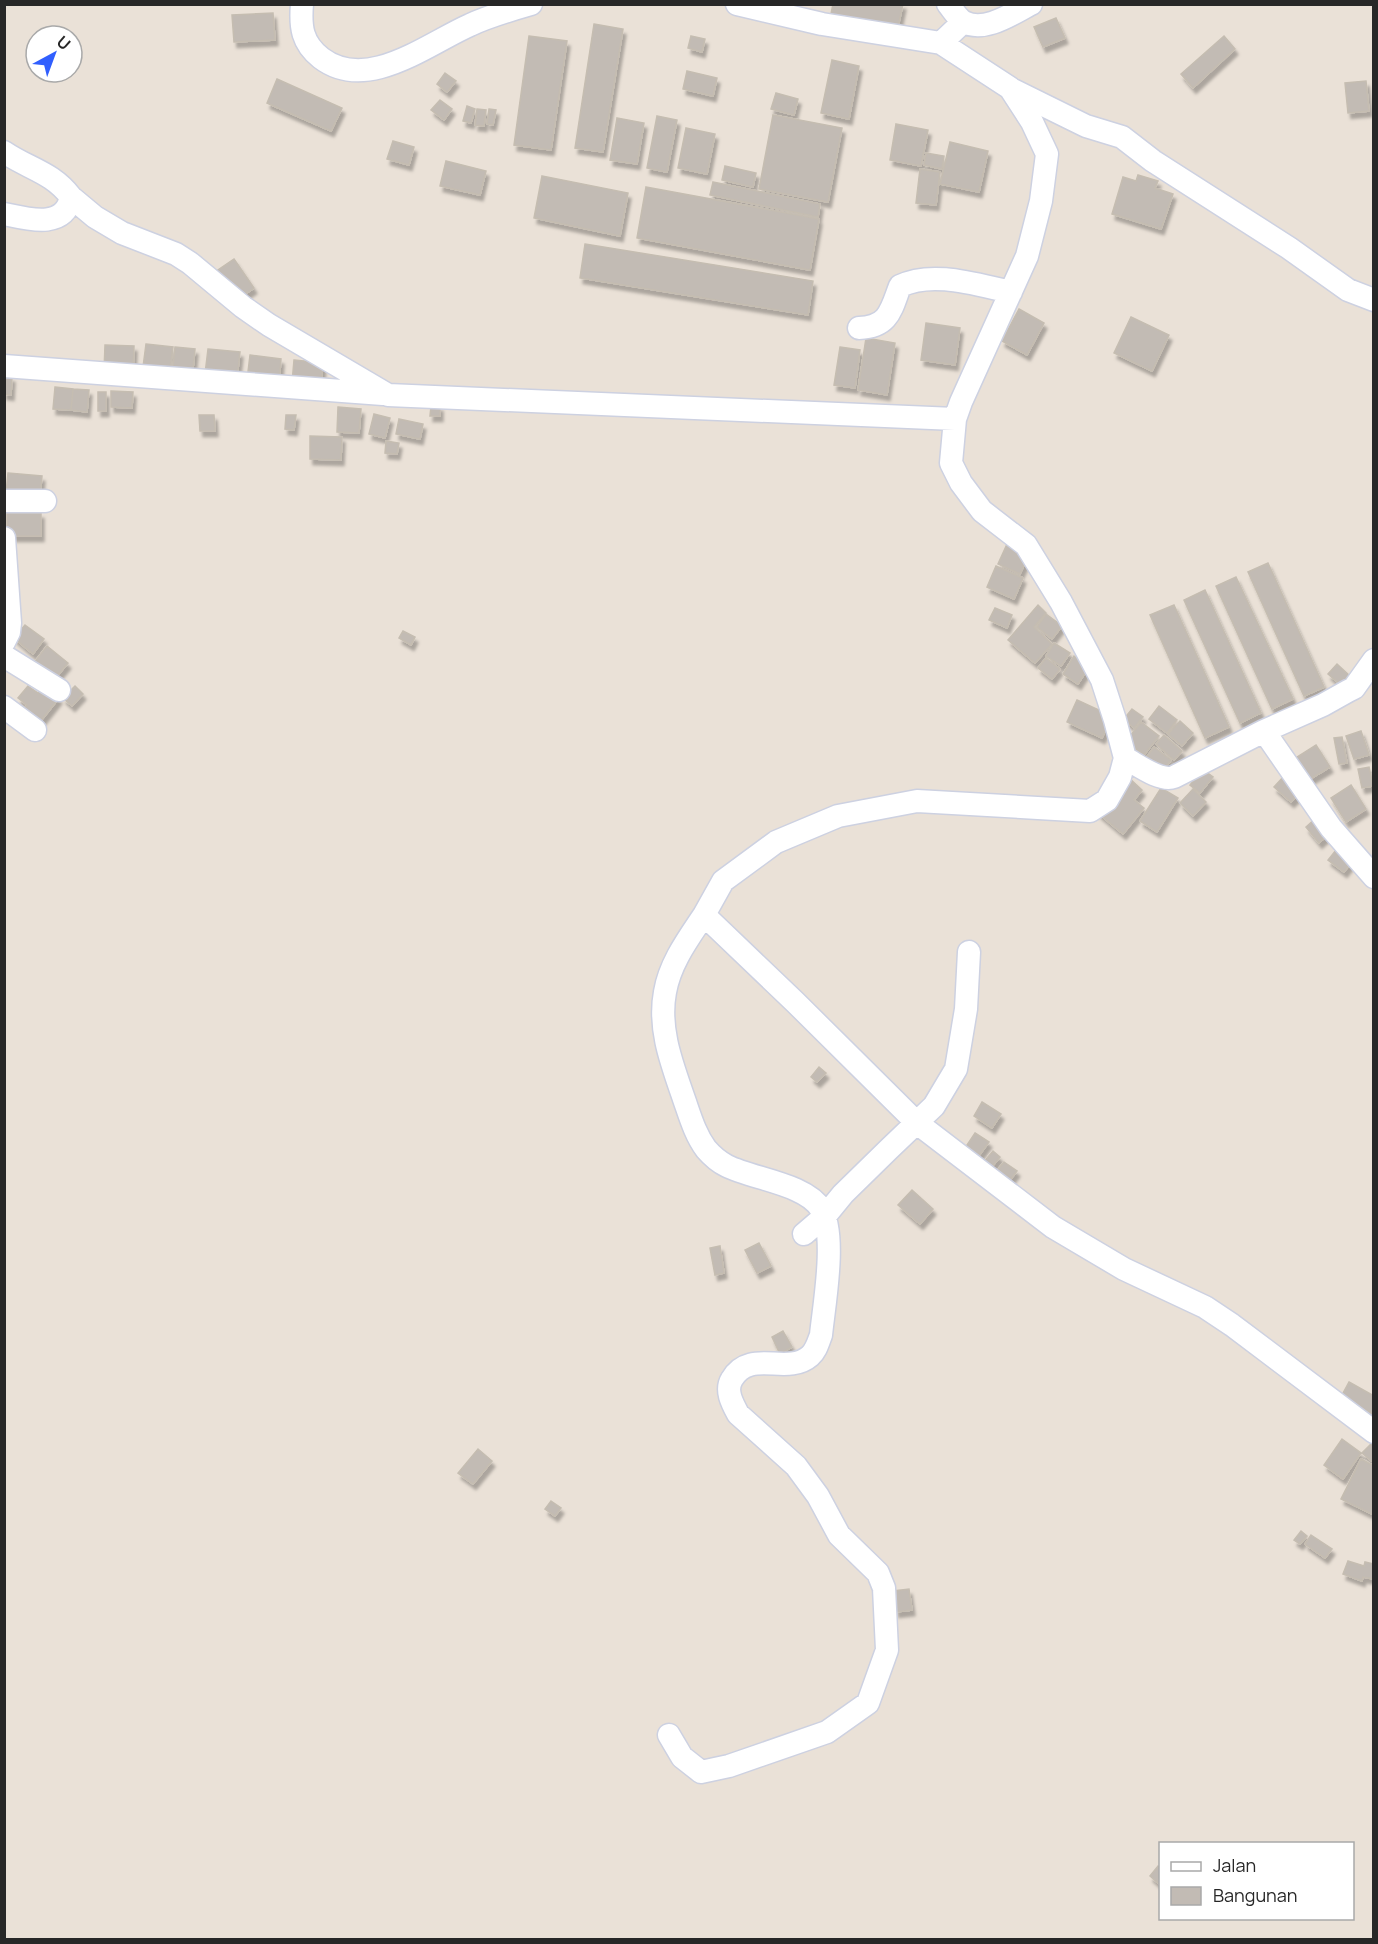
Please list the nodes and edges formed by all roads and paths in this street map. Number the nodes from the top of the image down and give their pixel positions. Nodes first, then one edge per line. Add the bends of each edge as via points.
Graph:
1 (302, 4) edge
2 (531, 4) edge
3 (737, 4) edge
4 (948, 4) edge
5 (1031, 4) edge
6 (483, 11) edge
7 (963, 22) junction
8 (941, 43) junction
9 (1010, 88) junction
10 (4, 152) edge
11 (71, 197) junction
12 (4, 213) edge
13 (1011, 292) junction
14 (1374, 300) edge
15 (859, 328) dead end
16 (4, 366) edge
17 (388, 395) junction
18 (955, 419) junction
19 (4, 501) edge
20 (45, 501) dead end
21 (4, 538) edge
22 (4, 642) edge
23 (4, 656) edge
24 (1374, 660) edge
25 (59, 690) dead end
26 (4, 707) edge
27 (35, 729) dead end
28 (1264, 731) junction
29 (1125, 758) junction
30 (1374, 877) edge
31 (704, 915) junction
32 (969, 952) dead end
33 (917, 1123) junction
34 (825, 1216) junction
35 (804, 1234) dead end
36 (1374, 1432) edge
37 (669, 1736) dead end

1 - 6 street via 303,37 312,50 337,67 354,71 395,61 470,25
2 - 6 street
3 - 8 street via 822,24
4 - 7 street
5 - 7 street via 989,24
7 - 8 street
8 - 9 street
9 - 13 street via 1047,154 1041,201 1027,256
9 - 14 street via 1086,126 1122,137 1348,290
10 - 11 street via 47,174
11 - 12 street via 64,213 49,219
11 - 17 street via 116,230 176,254 269,325
13 - 15 street via 937,279 911,280 900,286 886,319
13 - 18 street
16 - 17 street
17 - 18 street
18 - 29 street via 951,463 961,483 981,511 1026,545 1055,592 1102,680
19 - 20 street
21 - 22 street via 10,623
23 - 25 street
24 - 28 street via 1354,688
26 - 27 street
28 - 29 street via 1168,779
28 - 30 street via 1331,828
29 - 31 street via 1107,800 1090,811 917,801 838,816 776,842 723,881
31 - 33 street
31 - 34 street via 670,973 663,1014 671,1063 696,1133 716,1159 800,1192 820,1206
32 - 33 street via 966,1009 956,1069 934,1106
33 - 34 street
33 - 36 street via 1053,1227 1124,1269 1205,1307
34 - 35 street
34 - 37 street via 829,1249 821,1335 816,1348 810,1357 799,1361 747,1364 730,1381 729,1391 738,1414 796,1466 819,1496 839,1535 878,1573 884,1588 887,1650 868,1703 827,1732 701,1772 682,1757

